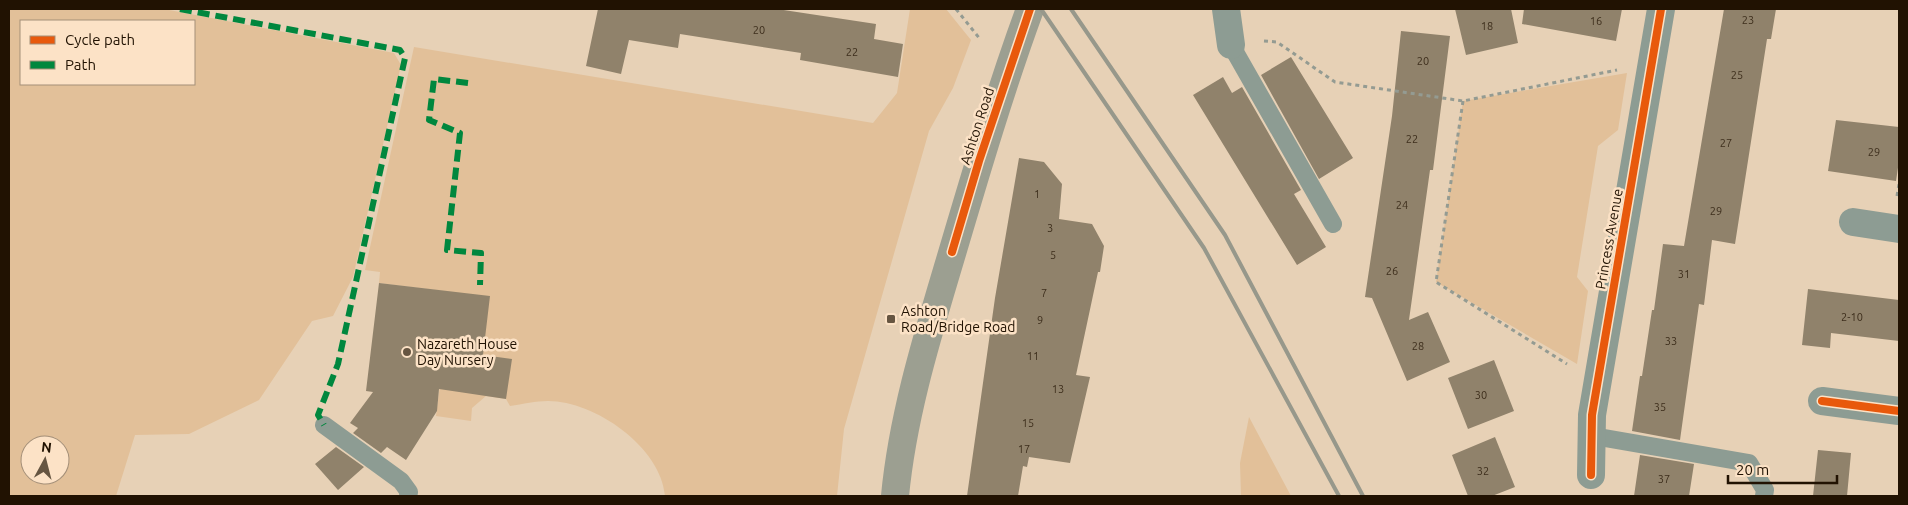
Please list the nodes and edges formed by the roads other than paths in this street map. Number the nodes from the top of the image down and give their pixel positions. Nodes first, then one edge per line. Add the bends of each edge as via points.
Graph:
1 (1030, 9) edge
2 (1226, 9) edge
3 (1661, 9) edge
4 (1231, 45) joint
5 (1853, 222) dead end
6 (1333, 224) dead end
7 (1899, 229) edge
8 (1822, 401) dead end
9 (1899, 411) edge
10 (324, 426) dead end
11 (1592, 436) junction
12 (1591, 475) dead end
13 (408, 496) edge
14 (895, 496) edge
15 (1764, 496) edge

1 - 14 main road, Ashton Road via 928,330 899,459
2 - 4 street
3 - 11 street, Princess Avenue via 1592,415
4 - 6 lane
5 - 7 street
8 - 9 street
10 - 13 lane via 401,481 409,492
11 - 12 street, Princess Avenue
11 - 15 lane via 1749,463 1765,490

